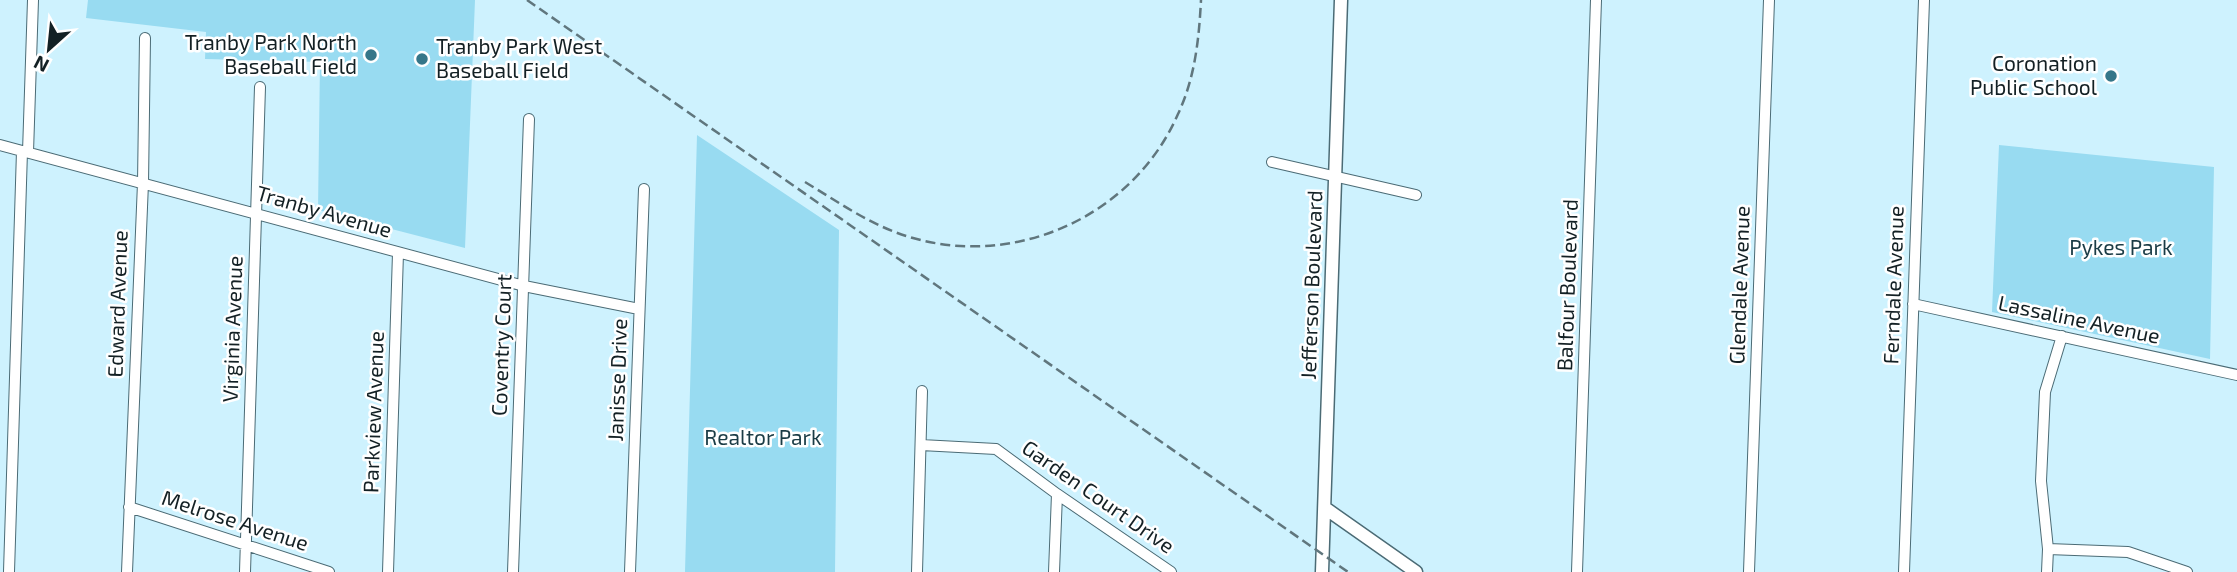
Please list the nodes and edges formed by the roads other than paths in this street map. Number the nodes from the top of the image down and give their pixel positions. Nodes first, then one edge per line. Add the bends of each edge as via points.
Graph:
1 (33, 0) edge
2 (1341, 0) edge
3 (1596, 0) edge
4 (1769, 0) edge
5 (1924, 0) edge
6 (145, 38) dead end
7 (260, 87) dead end
8 (529, 119) dead end
9 (0, 145) edge
10 (25, 152) junction
11 (1272, 162) dead end
12 (1335, 177) junction
13 (143, 183) junction
14 (644, 189) dead end
15 (1416, 195) dead end
16 (256, 213) junction
17 (398, 253) junction
18 (524, 286) junction
19 (1913, 303) junction
20 (639, 309) junction
21 (2062, 336) junction
22 (2237, 375) edge
23 (922, 391) dead end
24 (921, 445) junction
25 (1057, 494) junction
26 (129, 507) junction
27 (1325, 508) junction
28 (246, 546) junction
29 (2048, 549) junction
30 (9, 572) edge
31 (128, 572) edge
32 (245, 572) edge
33 (330, 572) edge
34 (387, 572) edge
35 (513, 572) edge
36 (630, 572) edge
37 (917, 572) edge
38 (1054, 572) edge
39 (1171, 572) edge
40 (1322, 572) edge
41 (1416, 572) edge
42 (1577, 572) edge
43 (1749, 572) edge
44 (1904, 572) edge
45 (2048, 572) edge
46 (2187, 572) edge

1 - 10 street
2 - 12 street, Jefferson Boulevard
3 - 42 street, Balfour Boulevard
4 - 43 street, Glendale Avenue
5 - 19 street, Ferndale Avenue
6 - 13 street, Edward Avenue
7 - 16 street, Virginia Avenue
8 - 18 street, Coventry Court
9 - 10 street, Tranby Avenue
10 - 13 street, Tranby Avenue
10 - 30 street
11 - 12 street
12 - 15 street
12 - 27 street, Jefferson Boulevard
13 - 16 street, Tranby Avenue
13 - 26 street, Edward Avenue
14 - 20 street, Janisse Drive
16 - 17 street, Tranby Avenue
16 - 28 street, Virginia Avenue
17 - 18 street, Tranby Avenue
17 - 34 street, Parkview Avenue
18 - 20 street, Tranby Avenue
18 - 35 street, Coventry Court
19 - 21 street, Lassaline Avenue
19 - 44 street, Ferndale Avenue
20 - 36 street, Janisse Drive
21 - 22 street, Lassaline Avenue
21 - 29 street via 2045,392 2041,481
23 - 24 street
24 - 25 street, Garden Court Drive via 996,449
24 - 37 street
25 - 38 street
25 - 39 street, Garden Court Drive
26 - 28 street, Melrose Avenue
26 - 31 street, Edward Avenue
27 - 40 street, Jefferson Boulevard
27 - 41 street
28 - 32 street, Virginia Avenue
28 - 33 street, Melrose Avenue
29 - 45 street
29 - 46 street via 2128,552

